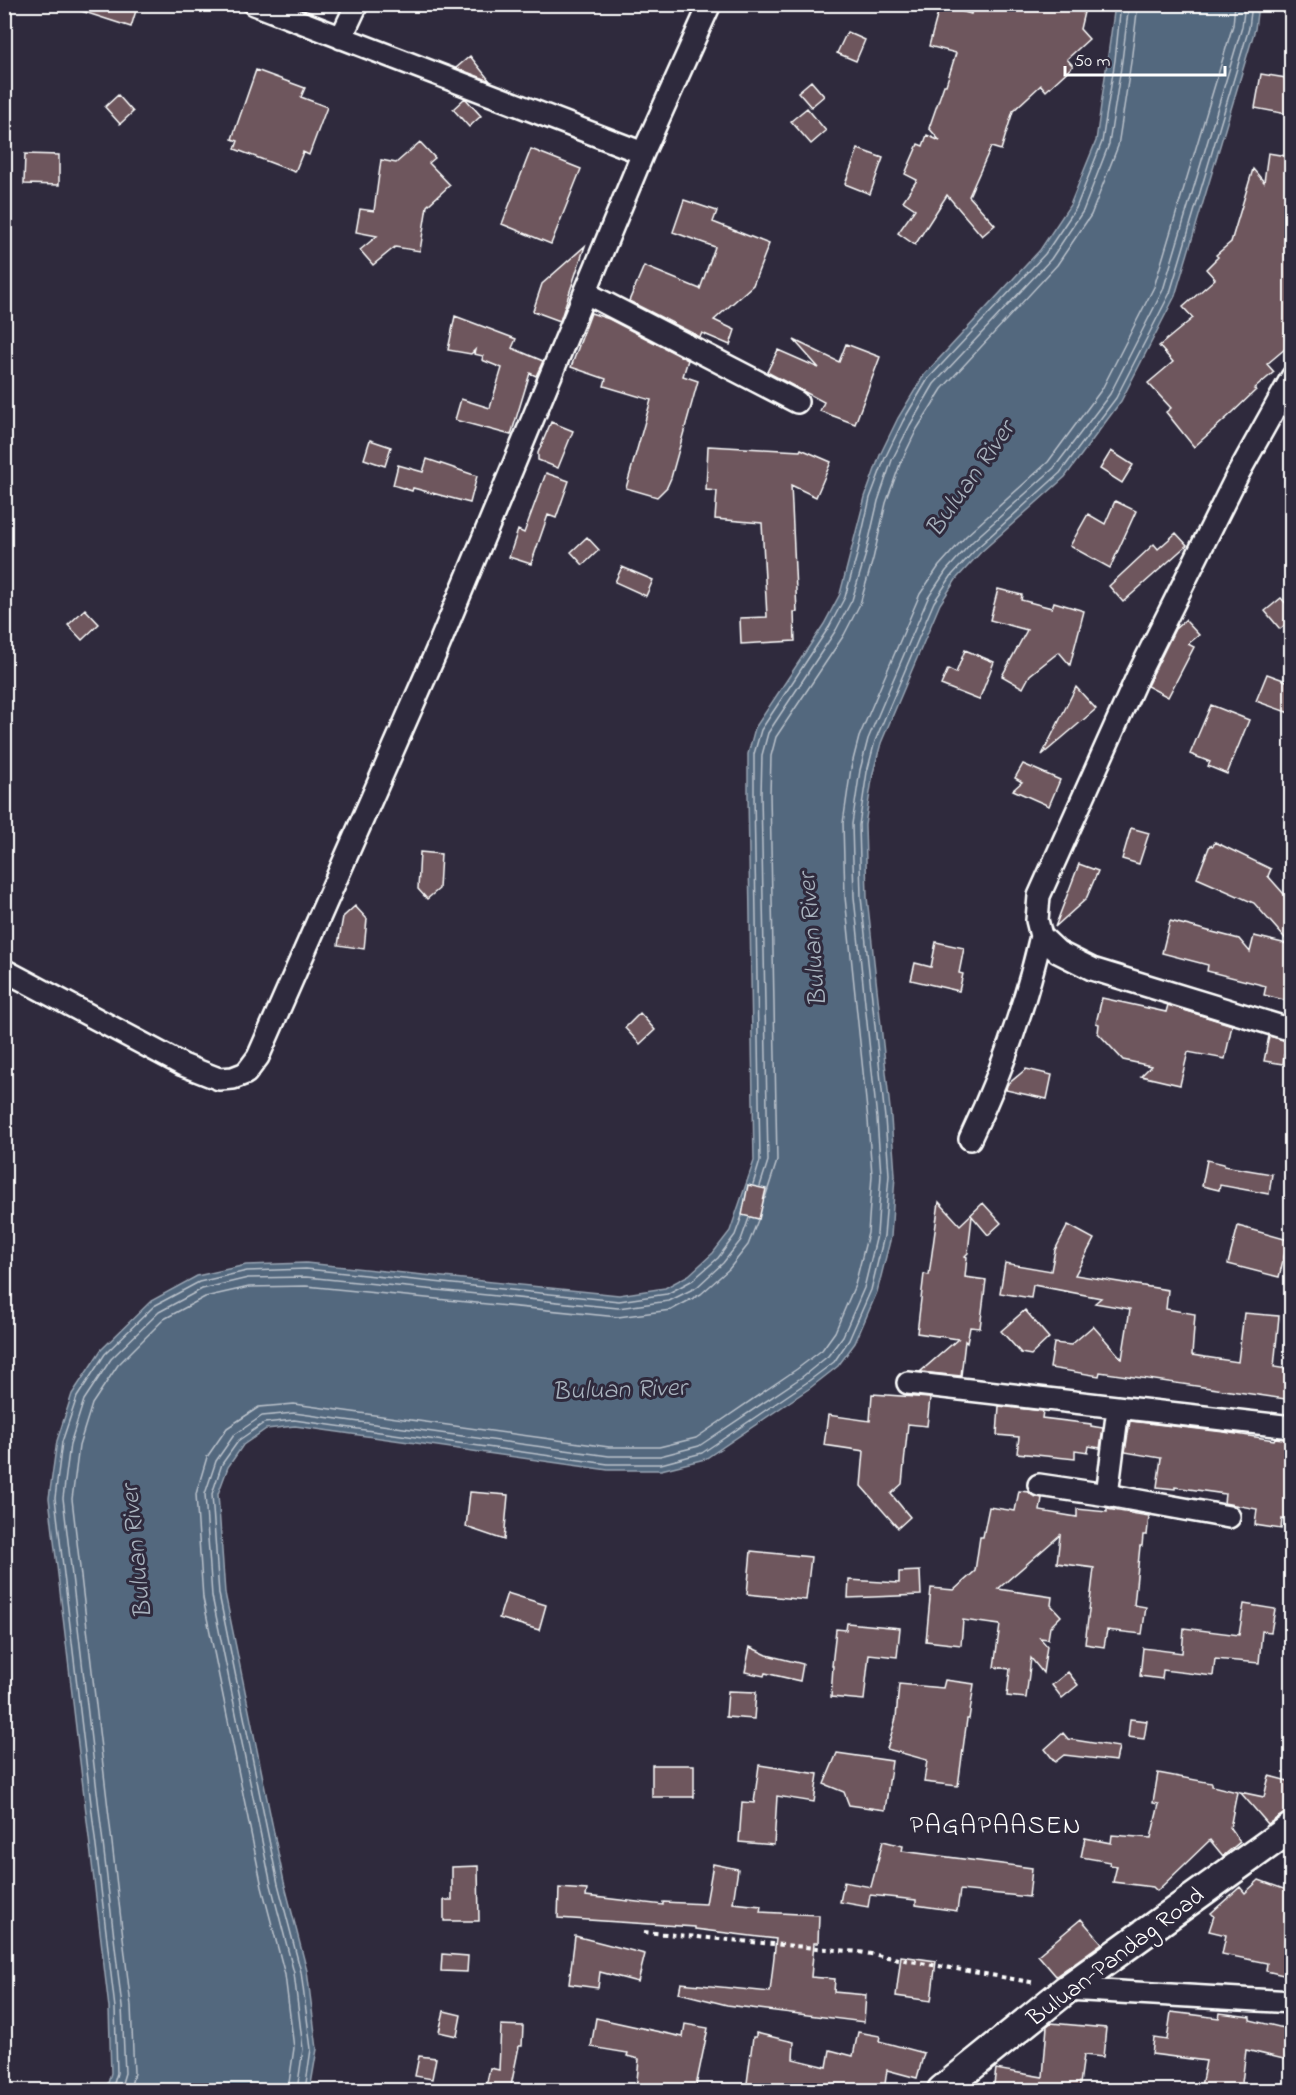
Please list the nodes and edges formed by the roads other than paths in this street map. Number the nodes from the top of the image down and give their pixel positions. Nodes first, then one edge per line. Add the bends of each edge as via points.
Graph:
1 (254, 4) edge
2 (357, 4) edge
3 (710, 4) edge
4 (341, 38) junction
5 (643, 153) junction
6 (586, 293) junction
7 (1292, 377) edge
8 (797, 402) dead end
9 (1041, 936) junction
10 (4, 970) edge
11 (1292, 1030) edge
12 (970, 1139) dead end
13 (908, 1383) dead end
14 (1118, 1408) junction
15 (1292, 1427) edge
16 (1039, 1485) dead end
17 (1107, 1495) junction
18 (1229, 1517) dead end
19 (1285, 1838) edge
20 (1067, 1989) junction
21 (1292, 2002) edge
22 (942, 2091) edge

1 - 4 street
2 - 4 street
3 - 5 street
4 - 5 street
5 - 6 street
6 - 8 street
6 - 10 street via 426,674 258,1058 246,1073 219,1079 183,1065
7 - 9 street via 1238,474 1138,675 1038,896
9 - 11 street via 1058,952 1092,969
9 - 12 street via 1029,988 993,1091
13 - 14 street
14 - 15 street
14 - 17 street
16 - 17 street
17 - 18 street
19 - 20 main road, Buluan-Pandag Road
20 - 21 street
20 - 22 main road, Buluan-Pandag Road

